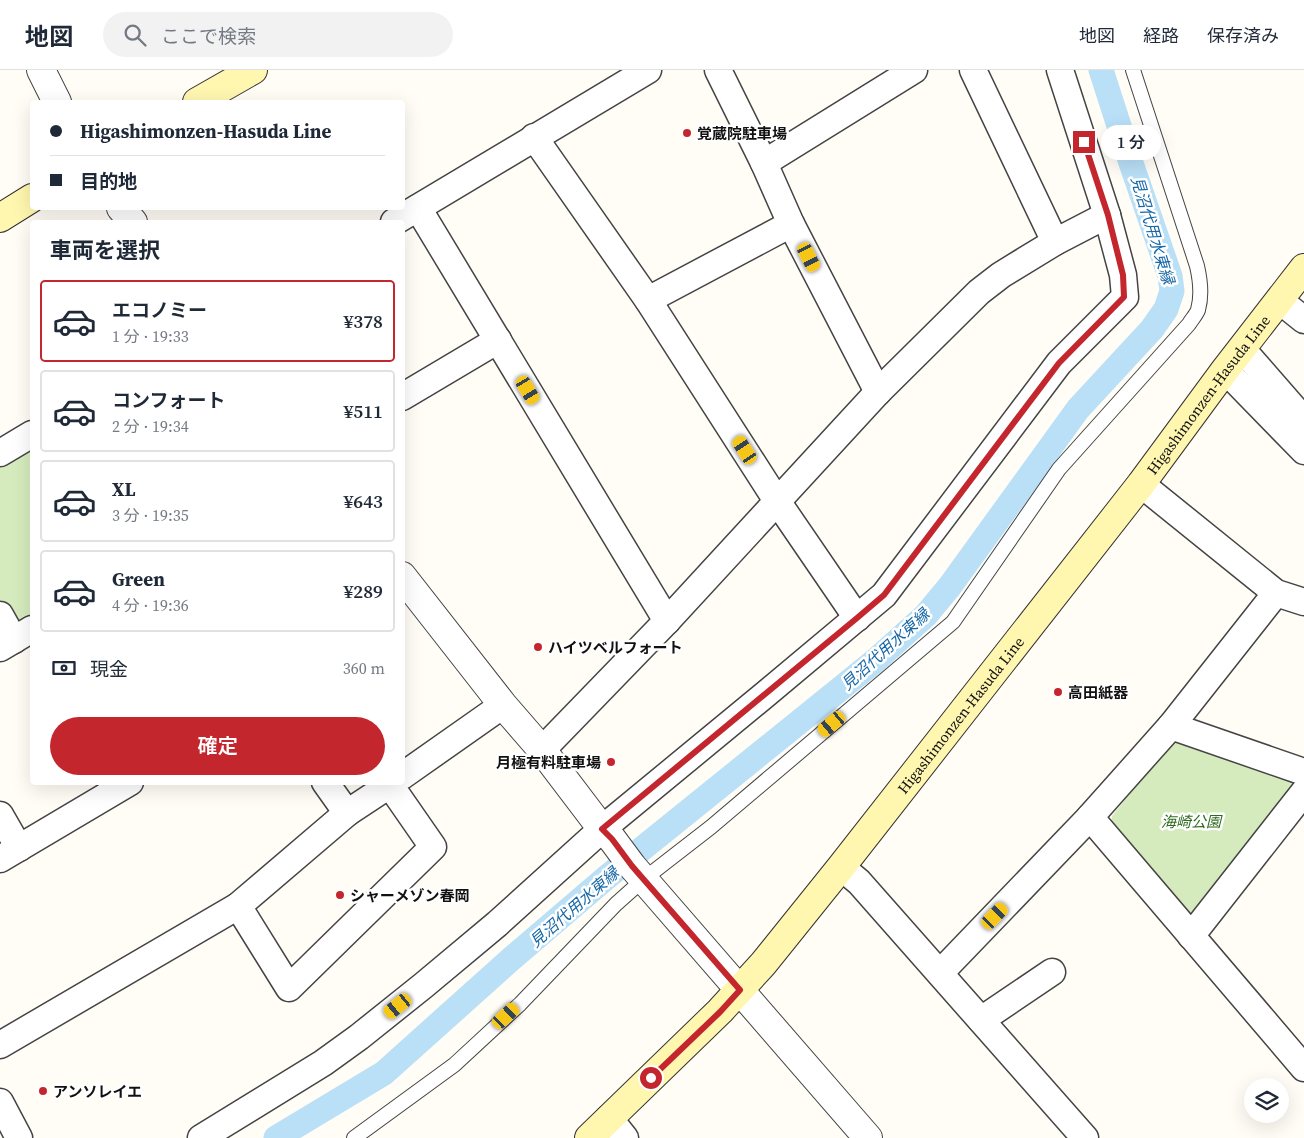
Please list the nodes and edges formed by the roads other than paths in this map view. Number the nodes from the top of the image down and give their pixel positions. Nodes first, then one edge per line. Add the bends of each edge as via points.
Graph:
1 (41, 70) edge
2 (253, 70) edge
3 (648, 70) edge
4 (718, 70) edge
5 (914, 70) edge
6 (973, 70) edge
7 (1060, 70) edge
8 (1133, 70) edge
9 (56, 100) edge
10 (200, 100) edge
11 (534, 138) junction
12 (764, 163) junction
13 (30, 199) edge
14 (418, 208) junction
15 (123, 210) edge
16 (1108, 215) junction
17 (0, 218) edge
18 (131, 220) edge
19 (397, 220) edge
20 (791, 224) junction
21 (1055, 242) junction
22 (1304, 268) edge
23 (648, 300) junction
24 (1279, 300) junction
25 (1304, 320) edge
26 (498, 340) junction
27 (1242, 349) junction
28 (1225, 370) junction
29 (878, 392) junction
30 (405, 395) edge
31 (1304, 420) edge
32 (30, 435) edge
33 (1304, 451) edge
34 (0, 453) edge
35 (1141, 484) junction
36 (777, 500) junction
37 (405, 580) edge
38 (1276, 593) junction
39 (1304, 602) edge
40 (0, 615) edge
41 (857, 618) junction
42 (667, 621) junction
43 (16, 639) edge
44 (503, 705) junction
45 (1171, 726) junction
46 (542, 750) junction
47 (1304, 772) edge
48 (405, 774) edge
49 (118, 785) edge
50 (327, 785) edge
51 (389, 785) edge
52 (397, 785) edge
53 (90, 792) edge
54 (1304, 792) edge
55 (347, 813) junction
56 (0, 815) edge
57 (1090, 817) junction
58 (609, 836) junction
59 (9, 853) edge
60 (841, 868) junction
61 (638, 873) junction
62 (238, 906) junction
63 (1191, 936) junction
64 (1052, 972) dead end
65 (940, 973) junction
66 (740, 990) junction
67 (981, 1020) junction
68 (0, 1045) edge
69 (1304, 1068) edge
70 (0, 1102) edge
71 (617, 1128) edge
72 (372, 1133) edge
73 (19, 1138) edge
74 (201, 1138) edge
75 (354, 1138) edge
76 (589, 1138) edge
77 (868, 1138) edge
78 (1085, 1138) edge

1 - 9 street
2 - 10 main road
3 - 11 street
4 - 12 street
5 - 12 street
6 - 21 street
7 - 16 street
8 - 61 lane via 1197,266 1200,278 1197,311 1178,337 1059,469 953,622 711,827
11 - 14 street
11 - 23 street
12 - 20 street
13 - 17 main road
14 - 19 street
14 - 26 street
15 - 18 street
16 - 21 street
16 - 41 street via 1123,275 1124,297 1059,363 884,595
20 - 23 street
20 - 29 street
21 - 29 street via 979,292
22 - 24 main road, Higashimonzen-Hasuda Line
23 - 36 street
24 - 25 street
24 - 27 main road, Higashimonzen-Hasuda Line
26 - 30 street
26 - 42 street
27 - 28 main road, Higashimonzen-Hasuda Line
27 - 31 street
28 - 33 street
28 - 35 main road, Higashimonzen-Hasuda Line
29 - 36 street
32 - 34 street
35 - 38 street
35 - 60 main road, Higashimonzen-Hasuda Line
36 - 41 street
36 - 42 street
37 - 44 street
38 - 39 street
38 - 45 street
40 - 43 street
41 - 58 street
42 - 46 street
44 - 46 street
44 - 48 street
45 - 47 street
45 - 57 street
46 - 58 street
49 - 53 street
50 - 55 street
51 - 55 street
52 - 62 street via 434,846 289,988
53 - 59 street
54 - 63 street
55 - 62 street
56 - 59 street
57 - 63 street
57 - 65 street
58 - 61 street
58 - 74 street via 359,1037 323,1063
60 - 65 street via 859,882
60 - 66 main road, Higashimonzen-Hasuda Line
61 - 66 street
61 - 72 lane via 616,904 520,1004 454,1065
62 - 68 street
63 - 69 street
64 - 67 street
65 - 67 street
66 - 71 main road, Higashimonzen-Hasuda Line
66 - 77 street
67 - 78 street
70 - 73 street
71 - 76 main road, Higashimonzen-Hasuda Line
72 - 75 lane

